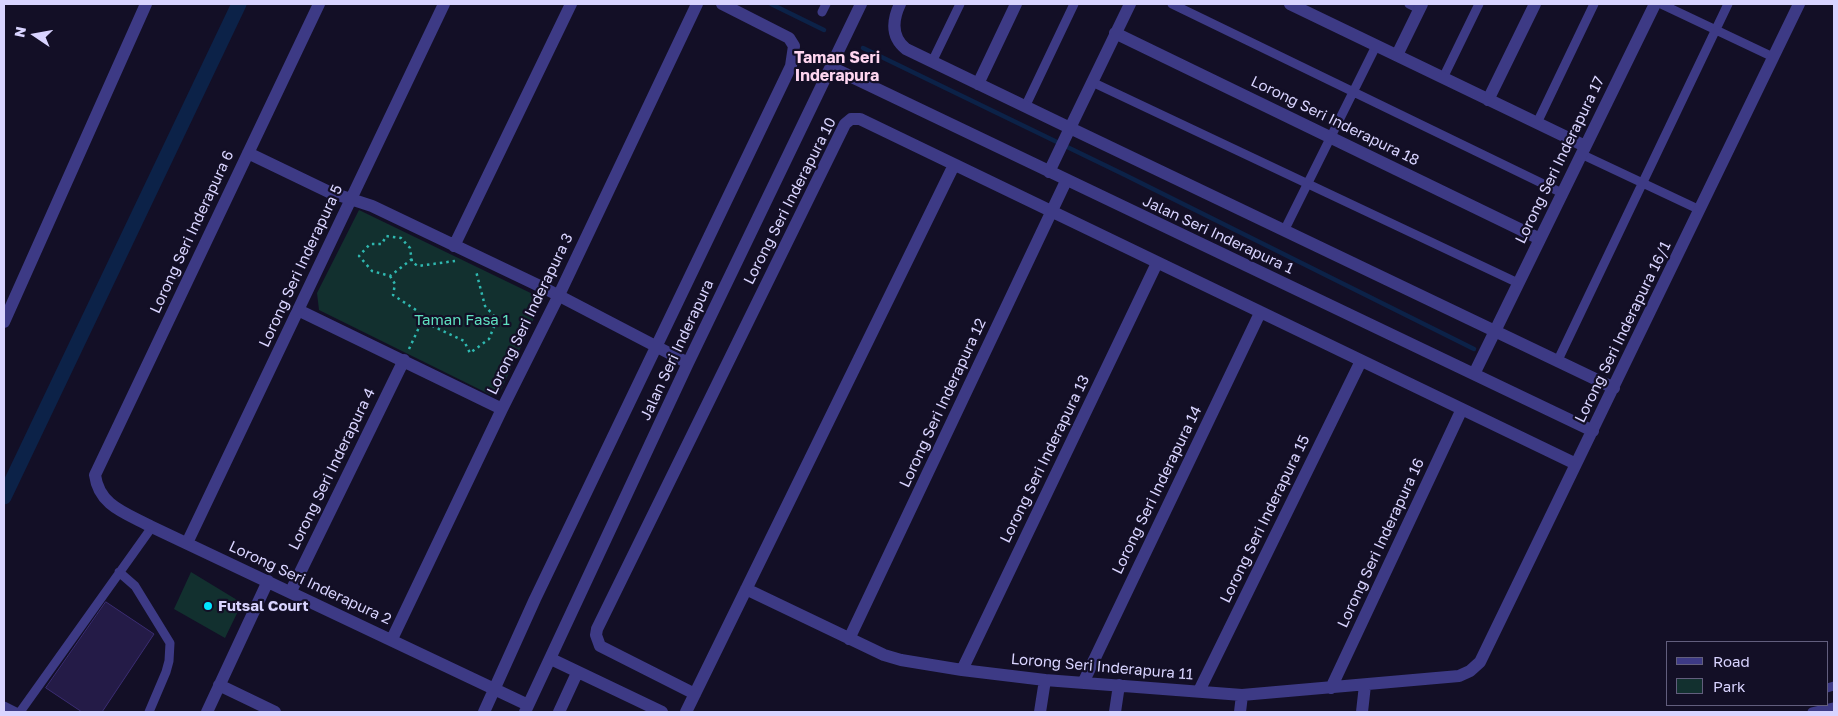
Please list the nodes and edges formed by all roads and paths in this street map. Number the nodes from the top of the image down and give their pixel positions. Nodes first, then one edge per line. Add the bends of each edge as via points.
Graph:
1 (146, 4) edge
2 (319, 4) edge
3 (444, 4) edge
4 (571, 4) edge
5 (696, 4) edge
6 (722, 4) edge
7 (861, 4) edge
8 (900, 4) edge
9 (960, 4) edge
10 (1016, 4) edge
11 (1074, 4) edge
12 (1130, 4) edge
13 (1172, 4) edge
14 (1290, 4) edge
15 (1479, 4) edge
16 (1536, 4) edge
17 (1594, 4) edge
18 (1655, 4) edge
19 (1661, 4) edge
20 (1728, 4) edge
21 (1799, 4) edge
22 (1417, 5) edge
23 (1716, 30) junction
24 (1115, 33) junction
25 (1376, 46) junction
26 (1396, 55) junction
27 (1773, 57) junction
28 (932, 62) junction
29 (830, 67) junction
30 (1443, 78) junction
31 (1092, 82) junction
32 (978, 84) junction
33 (1354, 91) junction
34 (1488, 100) junction
35 (1025, 107) junction
36 (1537, 123) junction
37 (1067, 133) junction
38 (1331, 137) junction
39 (1583, 150) junction
40 (248, 153) junction
41 (954, 165) junction
42 (1049, 172) junction
43 (1066, 181) junction
44 (1308, 183) junction
45 (1643, 183) junction
46 (1562, 193) junction
47 (350, 199) junction
48 (1700, 210) junction
49 (1051, 213) junction
50 (1285, 229) junction
51 (1540, 238) junction
52 (454, 246) junction
53 (412, 259) junction
54 (459, 261) dead end
55 (1157, 263) junction
56 (475, 267) dead end
57 (390, 276) junction
58 (1518, 283) junction
59 (558, 297) junction
60 (298, 310) junction
61 (1260, 313) junction
62 (422, 321) junction
63 (4, 322) edge
64 (1496, 330) junction
65 (656, 348) junction
66 (404, 360) junction
67 (1558, 360) junction
68 (1361, 362) junction
69 (688, 363) junction
70 (1474, 374) junction
71 (1614, 388) junction
72 (502, 409) junction
73 (1462, 411) junction
74 (1593, 431) junction
75 (1576, 464) junction
76 (95, 475) joint
77 (152, 527) junction
78 (187, 543) junction
79 (119, 572) junction
80 (268, 581) junction
81 (746, 589) junction
82 (290, 591) junction
83 (392, 639) junction
84 (849, 639) junction
85 (550, 659) junction
86 (962, 670) junction
87 (1470, 671) joint
88 (577, 673) junction
89 (1045, 680) junction
90 (1084, 681) junction
91 (219, 685) junction
92 (1119, 685) junction
93 (1365, 685) junction
94 (1331, 688) junction
95 (494, 690) junction
96 (1199, 691) junction
97 (695, 694) junction
98 (1242, 695) junction
99 (4, 706) edge
100 (1834, 707) edge
101 (527, 709) edge
102 (16, 712) edge
103 (20, 712) edge
104 (149, 712) edge
105 (207, 712) edge
106 (275, 712) edge
107 (484, 712) edge
108 (559, 712) edge
109 (662, 712) edge
110 (686, 712) edge
111 (1040, 712) edge
112 (1114, 712) edge
113 (1240, 712) edge
114 (1362, 712) edge
115 (1812, 712) edge

1 - 63 street
2 - 40 street, Lorong Seri Inderapura 6
3 - 47 street, Lorong Seri Inderapura 5
4 - 52 street
5 - 59 street, Lorong Seri Inderapura 3
6 - 65 street via 782,32 794,46 794,55
7 - 29 street, Jalan Seri Inderapura
8 - 28 street via 893,22 897,42
9 - 28 lane
10 - 32 street
11 - 35 lane
12 - 24 street
13 - 33 lane
14 - 25 street
15 - 30 lane
16 - 34 street
17 - 36 lane
18 - 39 street, Lorong Seri Inderapura 17
19 - 23 lane
20 - 23 lane
21 - 27 street, Lorong Seri Inderapura 16/1
22 - 26 street
23 - 27 lane
23 - 45 lane
24 - 31 street
24 - 38 street, Lorong Seri Inderapura 18
25 - 26 street
25 - 33 lane
26 - 30 street
27 - 48 street, Lorong Seri Inderapura 16/1
28 - 32 street
29 - 42 street, Jalan Seri Inderapura 1
29 - 69 street, Jalan Seri Inderapura
30 - 34 street
31 - 37 street
31 - 44 lane
32 - 35 street
33 - 38 lane
33 - 46 lane
34 - 36 street
35 - 37 street
36 - 39 street
37 - 42 street
37 - 50 street
38 - 44 lane
38 - 51 street, Lorong Seri Inderapura 18
39 - 45 lane
39 - 46 street, Lorong Seri Inderapura 17
40 - 47 street
40 - 76 street, Lorong Seri Inderapura 6
41 - 49 street
41 - 81 street
41 - 97 street, Lorong Seri Inderapura 10 via 860,119 851,119 844,124 597,629 600,646
42 - 43 street, Jalan Seri Inderapura 1
43 - 49 street, Lorong Seri Inderapura 12
43 - 70 street, Jalan Seri Inderapura 1
44 - 50 lane
44 - 58 lane
45 - 48 lane
45 - 67 lane
46 - 51 street, Lorong Seri Inderapura 17
47 - 52 street via 372,206
47 - 60 street, Lorong Seri Inderapura 5
48 - 71 street, Lorong Seri Inderapura 16/1
49 - 55 street
49 - 84 street, Lorong Seri Inderapura 12
50 - 64 street
51 - 58 street, Lorong Seri Inderapura 17
52 - 59 street
53 - 54 path via 418,266
53 - 57 path
53 - 57 path via 410,248 401,238 386,236 382,244 370,244 359,256 372,271
55 - 61 street
55 - 86 street, Lorong Seri Inderapura 13
56 - 62 path via 485,306 497,319 489,339 470,353 464,341
57 - 62 path via 395,284 393,296 416,310
58 - 64 street, Lorong Seri Inderapura 17
59 - 65 street
59 - 72 street, Lorong Seri Inderapura 3
60 - 66 street
60 - 78 street, Lorong Seri Inderapura 5
61 - 68 street
61 - 90 street, Lorong Seri Inderapura 14
62 - 66 path
64 - 67 street
64 - 70 street, Lorong Seri Inderapura 17
65 - 69 street
65 - 95 street
66 - 72 street
66 - 82 street, Lorong Seri Inderapura 4
67 - 71 street
68 - 73 street
68 - 96 street, Lorong Seri Inderapura 15
69 - 85 street, Jalan Seri Inderapura
70 - 74 street, Jalan Seri Inderapura 1
71 - 74 street, Lorong Seri Inderapura 16/1
72 - 83 street, Lorong Seri Inderapura 3
73 - 75 street
73 - 94 street, Lorong Seri Inderapura 16
74 - 75 street, Lorong Seri Inderapura 16/1
75 - 87 street, Lorong Seri Inderapura 16/1 via 1480,662
76 - 77 street, Lorong Seri Inderapura 2 via 96,489 106,502
77 - 78 street, Lorong Seri Inderapura 2
77 - 79 lane
78 - 80 street, Lorong Seri Inderapura 2
79 - 103 lane
79 - 104 lane via 135,586 170,643 170,660
80 - 82 street, Lorong Seri Inderapura 2
80 - 91 street
81 - 84 street, Lorong Seri Inderapura 11
81 - 97 street
82 - 83 street, Lorong Seri Inderapura 2
83 - 95 street, Lorong Seri Inderapura 2
84 - 86 street, Lorong Seri Inderapura 11 via 901,660
85 - 88 street
85 - 101 street, Jalan Seri Inderapura
86 - 89 street, Lorong Seri Inderapura 11
87 - 93 street, Lorong Seri Inderapura 11 via 1459,676
88 - 108 street
88 - 109 street
89 - 90 street, Lorong Seri Inderapura 11
89 - 111 street
90 - 92 street, Lorong Seri Inderapura 11
91 - 105 street
91 - 106 street
92 - 96 street, Lorong Seri Inderapura 11
92 - 112 street
93 - 94 street, Lorong Seri Inderapura 11
93 - 114 street
94 - 98 street, Lorong Seri Inderapura 11
95 - 101 street, Lorong Seri Inderapura 2
95 - 107 street
96 - 98 street, Lorong Seri Inderapura 11
97 - 110 street
98 - 113 street
99 - 102 lane
100 - 115 lane

